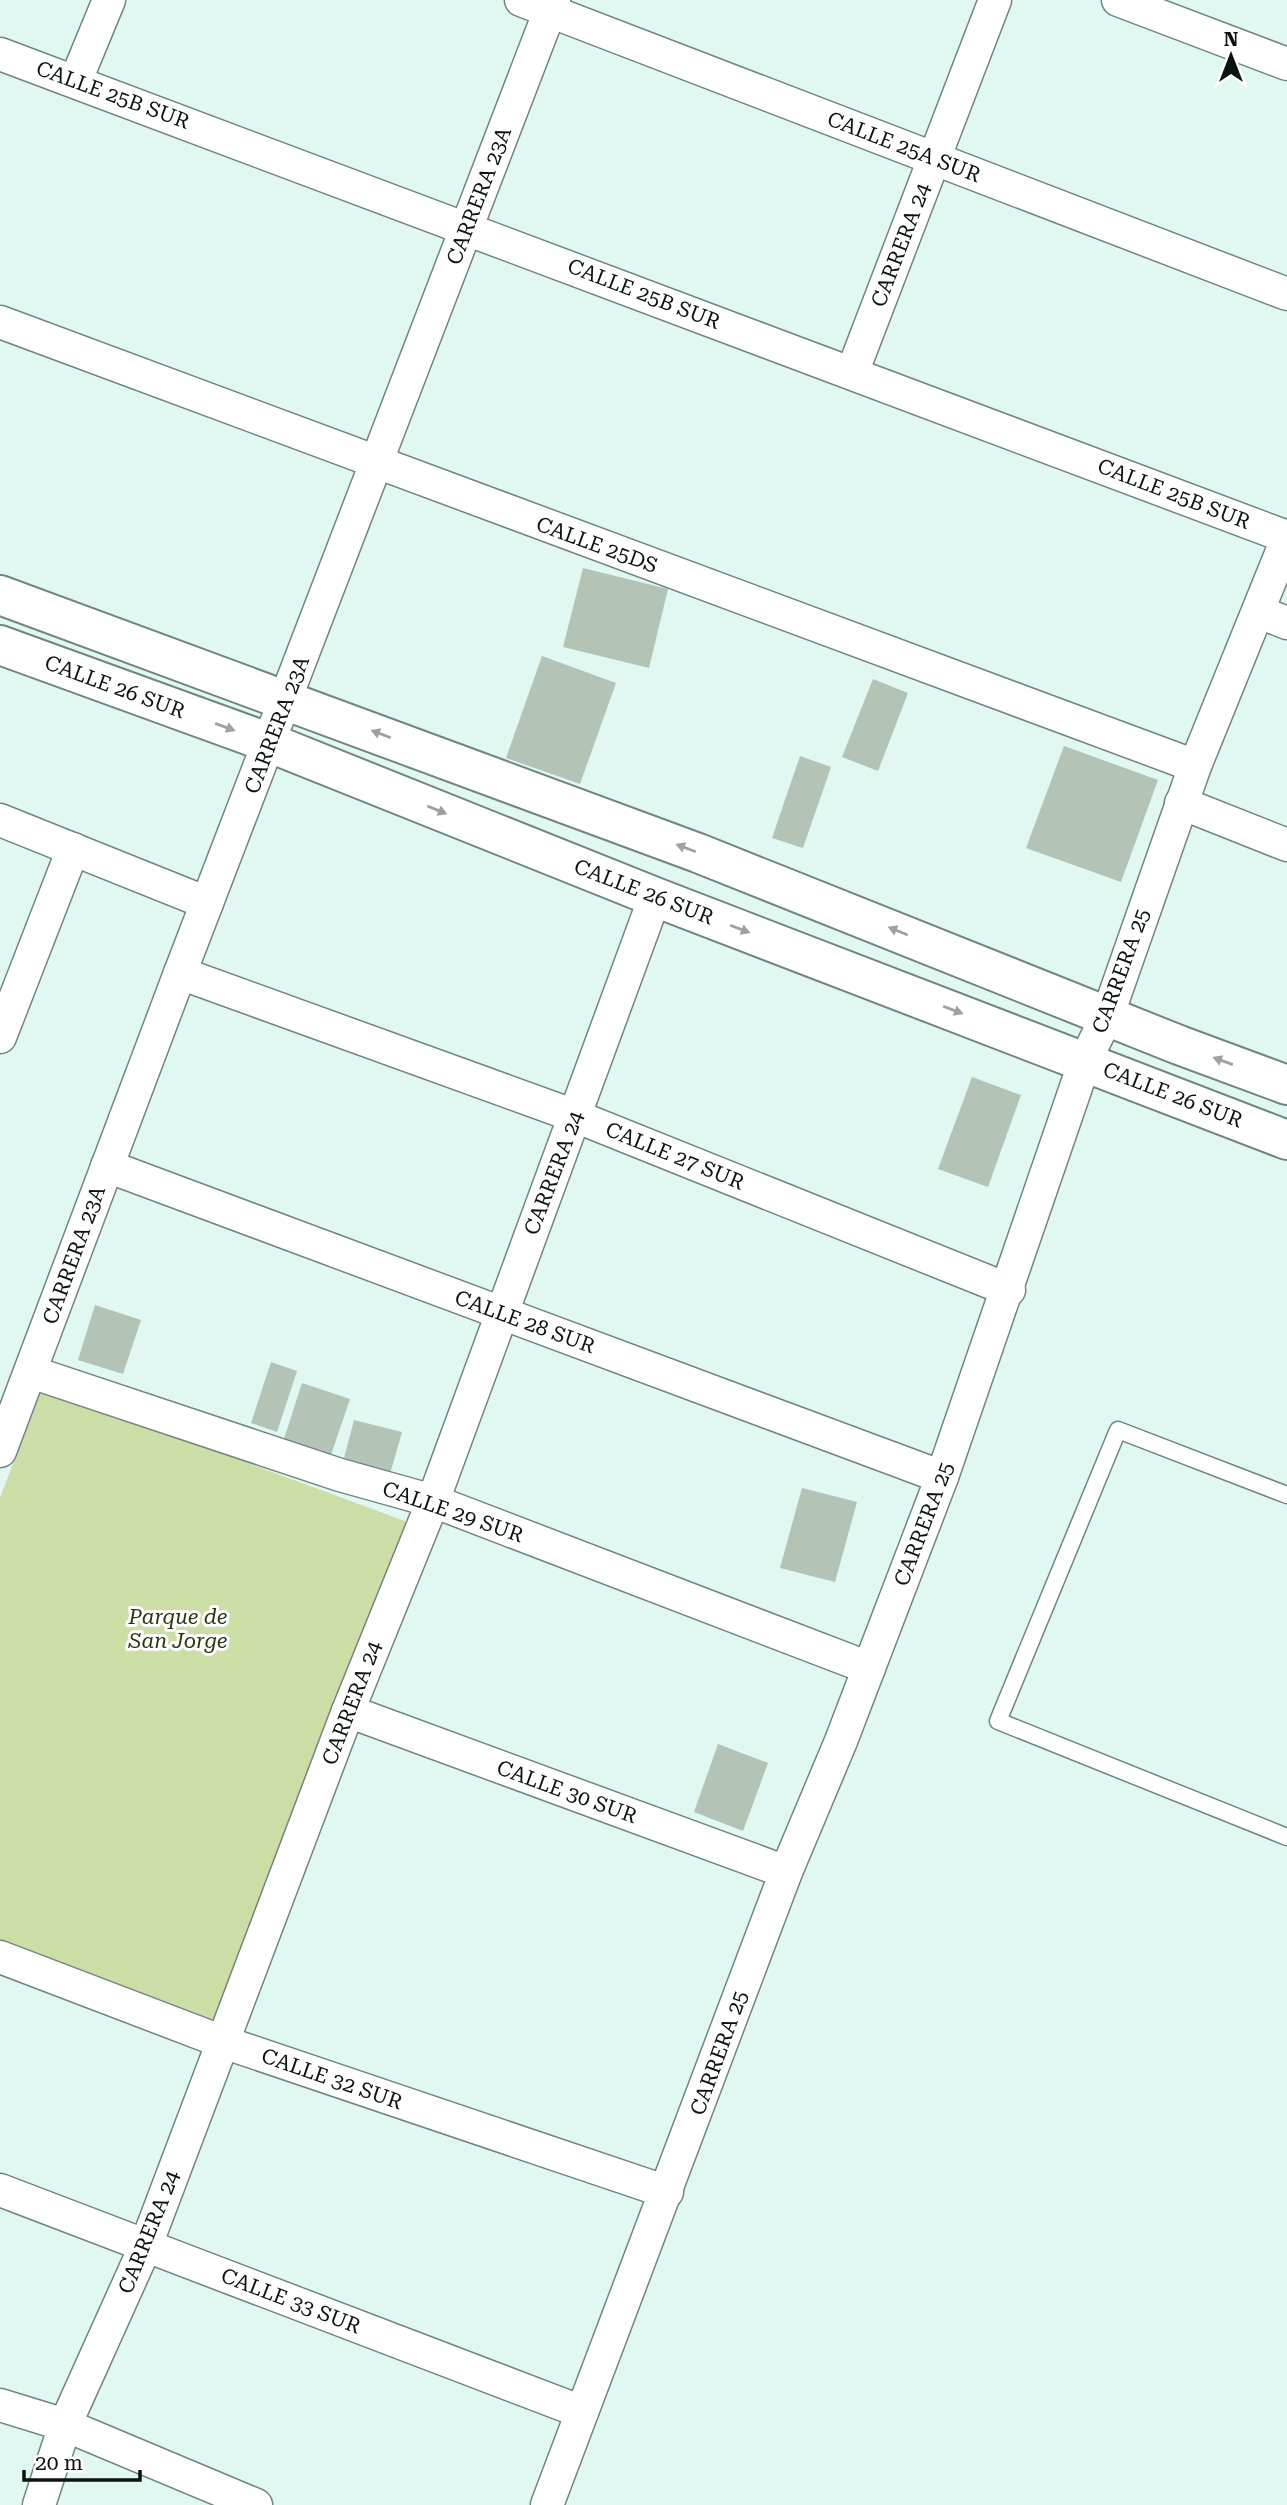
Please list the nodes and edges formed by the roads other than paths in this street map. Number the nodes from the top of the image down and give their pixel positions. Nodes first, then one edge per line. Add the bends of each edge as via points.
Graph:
1 (109, 0) edge
2 (520, 0) edge
3 (995, 0) edge
4 (1118, 0) edge
5 (552, 6) edge
6 (0, 54) edge
7 (1287, 64) edge
8 (76, 80) junction
9 (934, 159) junction
10 (467, 228) junction
11 (1287, 294) edge
12 (1, 326) edge
13 (852, 373) junction
14 (377, 464) junction
15 (1287, 538) edge
16 (0, 595) edge
17 (1273, 618) edge
18 (0, 645) edge
19 (287, 699) junction
20 (270, 743) junction
21 (1195, 766) junction
22 (1181, 803) junction
23 (0, 820) edge
24 (1287, 845) edge
25 (73, 849) junction
26 (655, 897) junction
27 (207, 903) junction
28 (180, 973) junction
29 (1108, 1014) junction
30 (2, 1026) edge
31 (1085, 1061) junction
32 (1287, 1084) edge
33 (575, 1116) junction
34 (1287, 1140) edge
35 (107, 1166) junction
36 (1009, 1290) junction
37 (501, 1313) junction
38 (31, 1372) junction
39 (0, 1451) edge
40 (942, 1477) junction
41 (1287, 1495) edge
42 (433, 1501) junction
43 (869, 1668) junction
44 (348, 1711) junction
45 (1287, 1837) edge
46 (786, 1872) junction
47 (0, 1957) edge
48 (223, 2042) junction
49 (0, 2190) edge
50 (667, 2192) junction
51 (146, 2245) junction
52 (0, 2405) edge
53 (582, 2412) junction
54 (65, 2425) junction
55 (39, 2505) edge
56 (256, 2505) edge
57 (547, 2505) edge

1 - 8 street
2 - 5 street, CALLE 25A SUR
3 - 9 street, CARRERA 24
4 - 7 street
5 - 9 street, CALLE 25A SUR
5 - 10 street, CARRERA 23A
6 - 8 street, CALLE 25B SUR
8 - 10 street, CALLE 25B SUR
9 - 11 street, CALLE 25A SUR
9 - 13 street, CARRERA 24
10 - 13 street, CALLE 25B SUR
10 - 14 street, CARRERA 23A
12 - 14 street, CALLE 25DS
13 - 15 street, CALLE 25B SUR
14 - 19 street, CARRERA 23A
14 - 21 street, CALLE 25DS
15 - 17 street, CARRERA 25
16 - 19 street
17 - 21 street, CARRERA 25
18 -> 20 street, CALLE 26 SUR
19 - 20 street, CARRERA 23A
29 -> 19 street
20 -> 26 street, CALLE 26 SUR
20 - 27 street, CARRERA 23A
21 - 22 street, CARRERA 25
22 - 24 street
22 - 29 street, CARRERA 25
23 - 25 street
25 - 27 street
25 - 30 street
26 -> 31 street, CALLE 26 SUR
26 - 33 street, CARRERA 24
27 - 28 street, CARRERA 23A
28 - 33 street, CALLE 27 SUR
28 - 35 street, CARRERA 23A
29 - 31 street, CARRERA 25
32 -> 29 street
31 - 34 street, CALLE 26 SUR
31 - 36 street, CARRERA 25
33 - 36 street, CALLE 27 SUR
33 - 37 street, CARRERA 24
35 - 37 street, CALLE 28 SUR
35 - 38 street, CARRERA 23A
36 - 40 street, CARRERA 25
37 - 40 street, CALLE 28 SUR
37 - 42 street, CARRERA 24
38 - 39 street, CARRERA 23A
38 - 42 street, CALLE 29 SUR via 340,1475
40 - 43 street, CARRERA 25
41 - 45 lane via 1118,1430 998,1721
42 - 43 street, CALLE 29 SUR
42 - 44 street, CARRERA 24
43 - 46 street, CARRERA 25
44 - 46 street, CALLE 30 SUR
44 - 48 street, CARRERA 24
46 - 50 street, CARRERA 25
47 - 48 street, CALLE 32 SUR
48 - 50 street, CALLE 32 SUR
48 - 51 street, CARRERA 24
49 - 51 street, CALLE 33 SUR
50 - 53 street, CARRERA 25
51 - 53 street, CALLE 33 SUR
51 - 54 street, CARRERA 24
52 - 54 street
53 - 57 street, CARRERA 25
54 - 55 street, CARRERA 24
54 - 56 street

